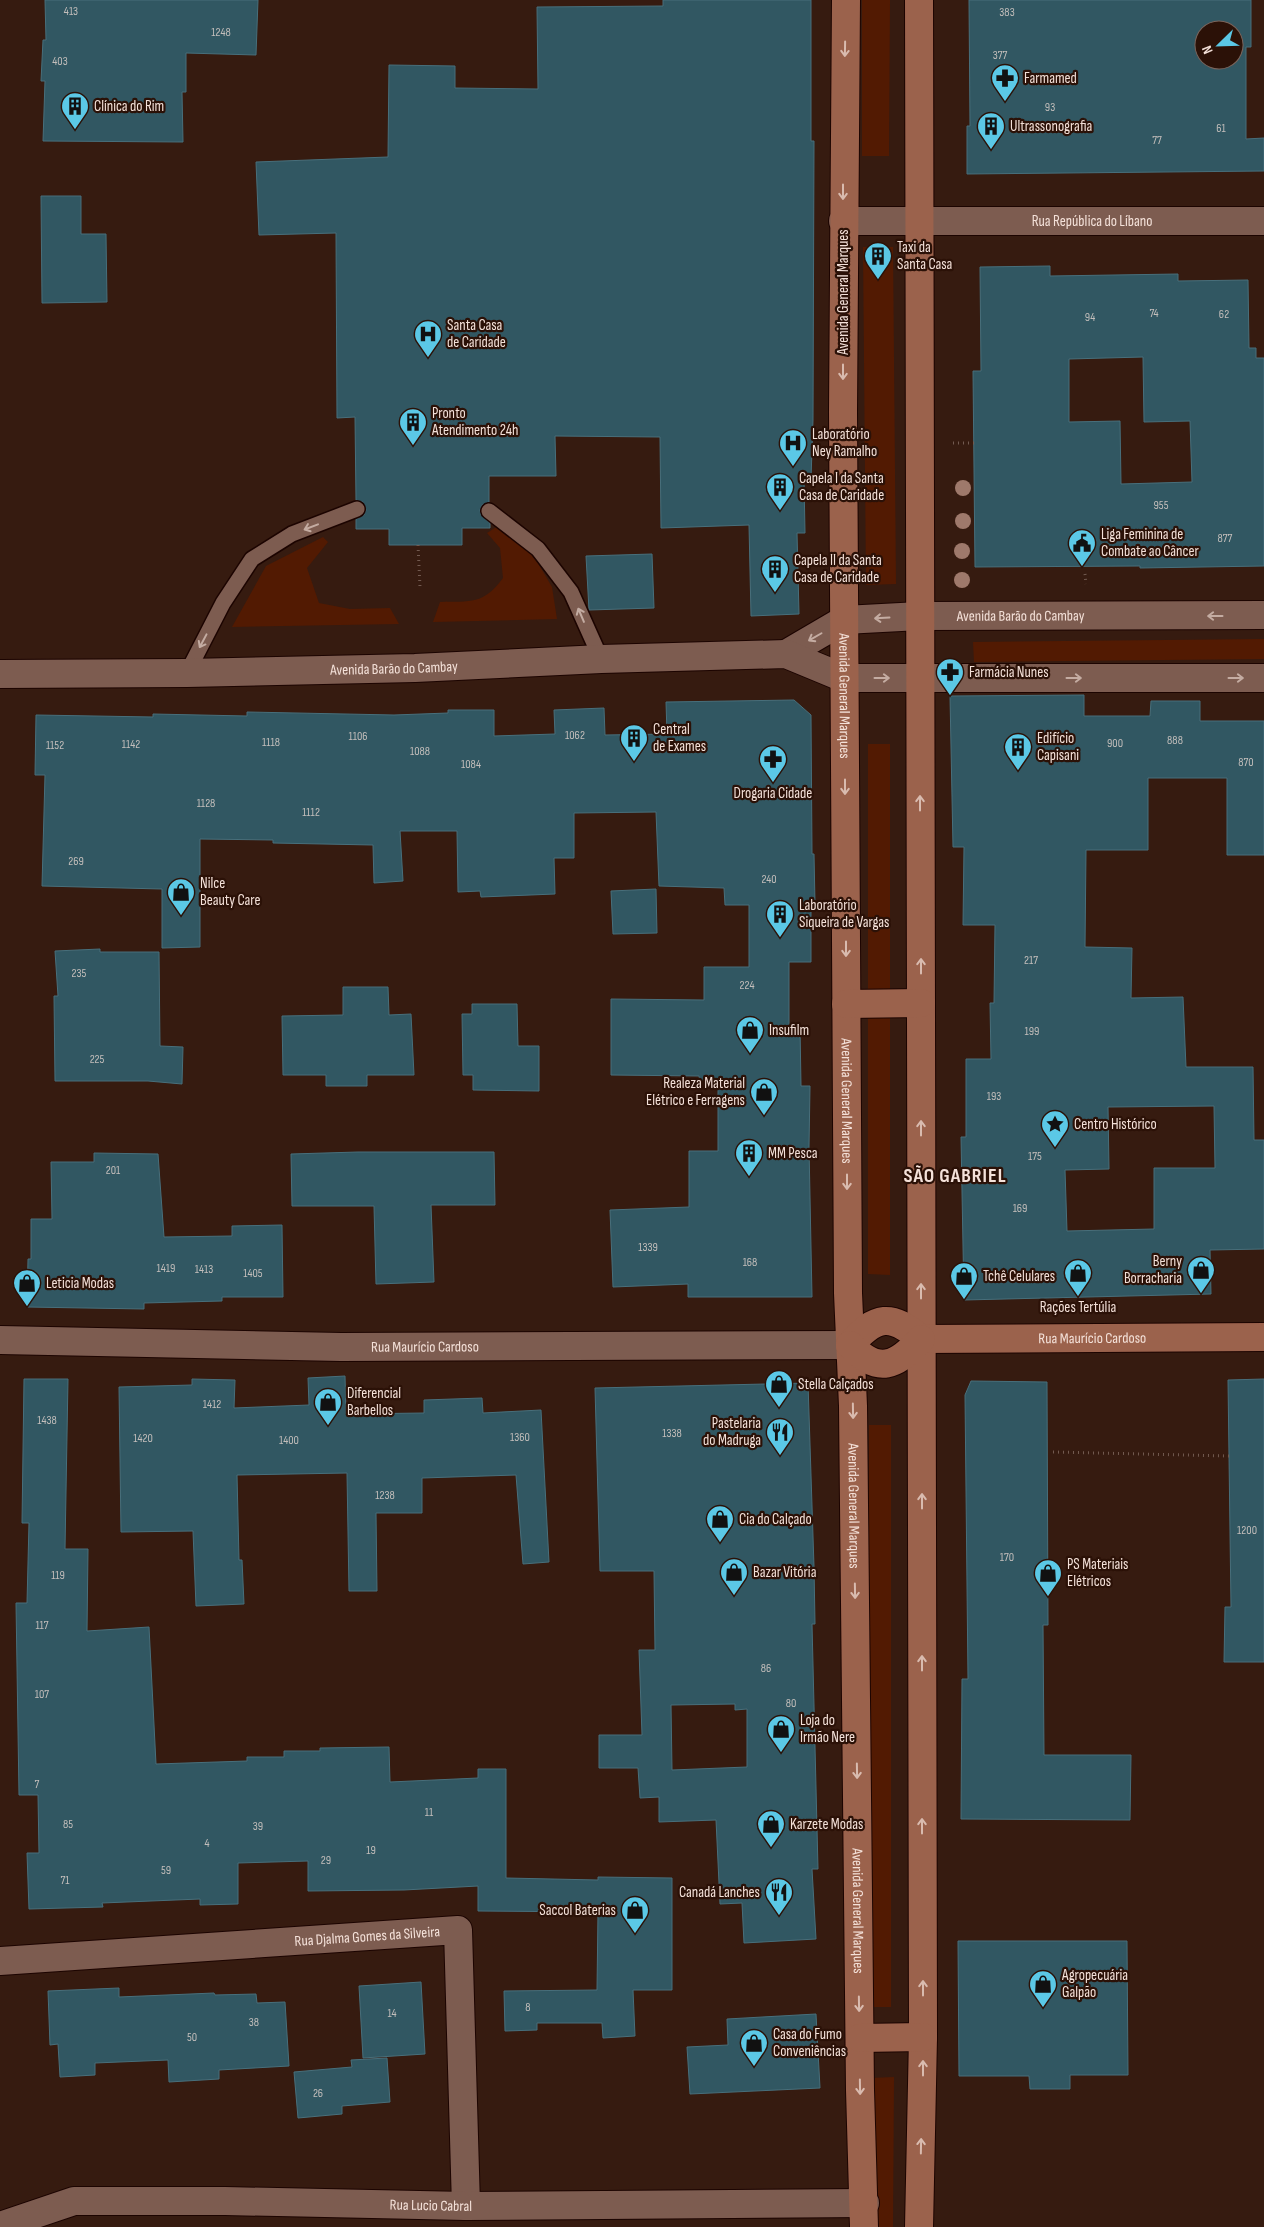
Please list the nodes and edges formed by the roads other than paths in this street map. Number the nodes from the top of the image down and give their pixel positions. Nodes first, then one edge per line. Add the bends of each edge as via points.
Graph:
1 (846, 0) edge
2 (919, 0) edge
3 (843, 221) junction
4 (919, 221) junction
5 (1264, 221) edge
6 (356, 510) dead end
7 (489, 511) dead end
8 (920, 616) junction
9 (1264, 616) edge
10 (844, 620) junction
11 (786, 654) junction
12 (601, 660) junction
13 (0, 674) edge
14 (187, 674) junction
15 (844, 678) junction
16 (920, 678) junction
17 (1264, 678) edge
18 (921, 1003) junction
19 (846, 1004) junction
20 (1264, 1337) edge
21 (0, 1340) edge
22 (921, 1340) junction
23 (850, 1345) junction
24 (0, 1961) edge
25 (923, 2037) junction
26 (860, 2038) junction
27 (466, 2206) junction
28 (864, 2215) edge
29 (0, 2226) edge
30 (919, 2227) edge

1 -> 3 main road, Avenida General Marques
2 - 4 main road
3 - 4 street, Rua República do Líbano
3 -> 10 main road, Avenida General Marques
4 - 5 street, Rua República do Líbano
4 - 8 main road
6 -> 14 lane via 292,534 252,559 223,603
12 -> 7 lane via 571,592 538,549
9 -> 8 street, Avenida Barão do Cambay
8 -> 10 street, Avenida Barão do Cambay
8 - 16 main road
10 -> 11 street, Avenida Barão do Cambay
10 - 15 main road, Avenida General Marques
11 - 12 street, Avenida Barão do Cambay
11 - 15 street, Avenida Barão do Cambay
12 - 14 street, Avenida Barão do Cambay
13 - 14 street, Avenida Barão do Cambay
15 -> 16 street, Avenida Barão do Cambay
15 -> 19 main road, Avenida General Marques
16 -> 17 street, Avenida Barão do Cambay
18 -> 16 main road
18 - 19 main road
22 -> 18 main road
19 -> 23 main road, Avenida General Marques
20 - 22 main road, Rua Maurício Cardoso
21 - 23 street, Rua Maurício Cardoso via 341,1347
22 - 23 main road via 906,1356 890,1364 873,1362
22 - 23 main road via 893,1321 875,1322
25 -> 22 main road
23 -> 26 main road, Avenida General Marques
24 - 27 street, Rua Djalma Gomes da Silveira via 458,1930
25 - 26 main road
30 -> 25 main road
26 -> 28 main road, Avenida General Marques
27 - 28 street, Rua Lucio Cabral
27 - 29 street, Rua Lucio Cabral via 225,2201 74,2202

